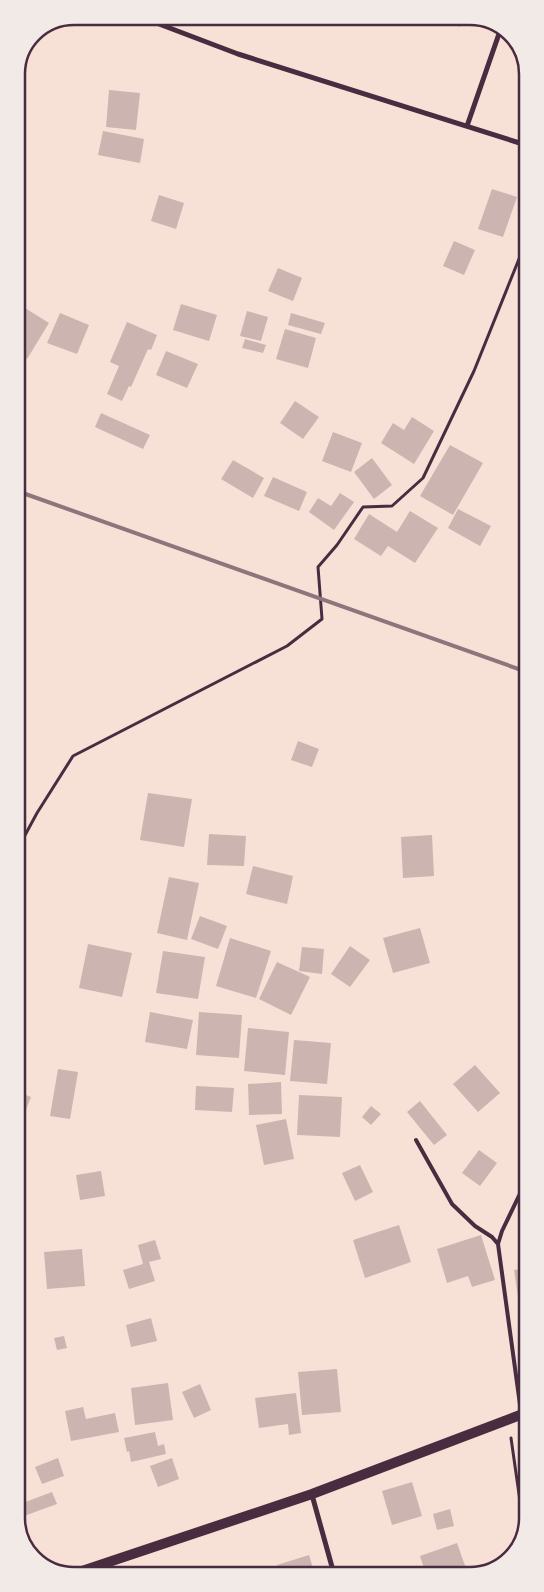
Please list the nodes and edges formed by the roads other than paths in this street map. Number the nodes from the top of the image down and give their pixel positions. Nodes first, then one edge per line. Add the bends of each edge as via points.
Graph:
1 (162, 25) edge
2 (499, 34) edge
3 (467, 126) junction
4 (519, 143) edge
5 (416, 1140) dead end
6 (519, 1196) edge
7 (498, 1244) junction
8 (519, 1381) edge
9 (519, 1416) edge
10 (312, 1494) junction
11 (94, 1567) edge
12 (332, 1567) edge

1 - 3 street via 238,54
2 - 3 street
3 - 4 street
5 - 7 lane via 452,1204
6 - 7 lane
7 - 8 lane
9 - 10 main road
10 - 11 main road
10 - 12 street

